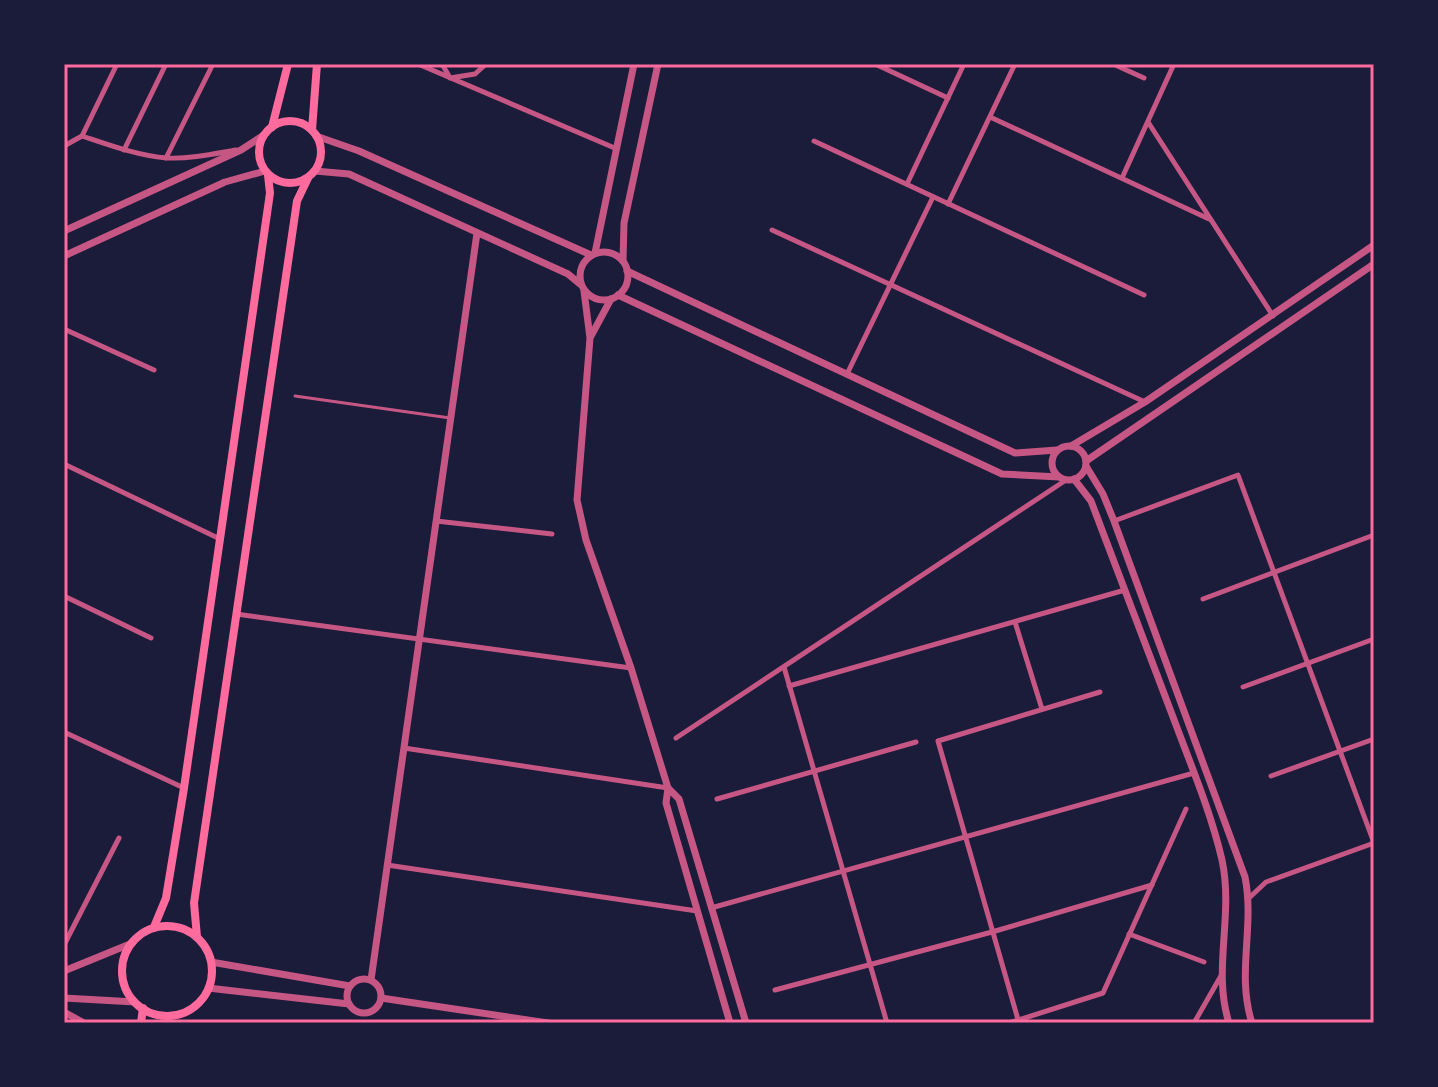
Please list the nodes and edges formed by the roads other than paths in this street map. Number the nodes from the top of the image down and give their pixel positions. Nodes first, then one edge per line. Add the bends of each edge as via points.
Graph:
1 (117, 64) edge
2 (166, 64) edge
3 (213, 64) edge
4 (288, 64) edge
5 (317, 64) edge
6 (418, 64) edge
7 (442, 64) edge
8 (486, 64) edge
9 (634, 64) edge
10 (658, 64) edge
11 (875, 64) edge
12 (964, 64) edge
13 (1015, 64) edge
14 (1113, 64) edge
15 (1174, 64) edge
16 (450, 78) junction
17 (1144, 78) dead end
18 (948, 98) junction
19 (990, 117) junction
20 (1148, 122) junction
21 (272, 127) junction
22 (314, 133) junction
23 (264, 135) junction
24 (82, 136) junction
25 (814, 141) dead end
26 (64, 146) edge
27 (617, 149) junction
28 (124, 150) junction
29 (241, 150) junction
30 (166, 158) junction
31 (315, 171) junction
32 (266, 173) junction
33 (308, 178) junction
34 (1122, 178) junction
35 (907, 184) junction
36 (933, 197) junction
37 (948, 204) junction
38 (1209, 219) junction
39 (772, 230) dead end
40 (64, 231) edge
41 (477, 233) junction
42 (1374, 245) edge
43 (593, 254) junction
44 (64, 256) edge
45 (623, 261) junction
46 (1374, 264) edge
47 (627, 271) junction
48 (890, 285) junction
49 (582, 287) junction
50 (1144, 295) dead end
51 (615, 297) junction
52 (1273, 316) junction
53 (64, 329) edge
54 (590, 338) junction
55 (154, 370) dead end
56 (846, 375) junction
57 (295, 396) dead end
58 (1145, 402) junction
59 (451, 418) junction
60 (1071, 446) junction
61 (1057, 450) junction
62 (64, 464) edge
63 (1086, 464) junction
64 (1066, 479) junction
65 (436, 521) junction
66 (1114, 521) junction
67 (552, 534) dead end
68 (1374, 535) edge
69 (220, 539) junction
70 (1274, 572) junction
71 (1125, 590) junction
72 (64, 596) edge
73 (1203, 599) dead end
74 (236, 614) junction
75 (1015, 622) junction
76 (151, 638) dead end
77 (1374, 639) edge
78 (419, 640) junction
79 (1308, 663) junction
80 (784, 667) junction
81 (631, 668) junction
82 (789, 686) junction
83 (1243, 687) dead end
84 (1100, 692) dead end
85 (1042, 709) junction
86 (64, 732) edge
87 (676, 738) dead end
88 (1374, 739) edge
89 (916, 742) dead end
90 (404, 748) junction
91 (1340, 751) junction
92 (813, 770) junction
93 (1194, 773) junction
94 (1271, 776) dead end
95 (184, 788) junction
96 (668, 788) junction
97 (717, 799) dead end
98 (1186, 809) dead end
99 (965, 837) junction
100 (119, 838) dead end
101 (1374, 843) edge
102 (387, 865) junction
103 (842, 870) junction
104 (1152, 885) junction
105 (1249, 898) junction
106 (711, 908) junction
107 (697, 911) junction
108 (154, 927) junction
109 (992, 932) junction
110 (1129, 934) junction
111 (197, 937) junction
112 (130, 944) junction
113 (64, 945) edge
114 (211, 962) junction
115 (1204, 962) dead end
116 (869, 963) junction
117 (64, 971) edge
118 (1222, 973) junction
119 (371, 980) junction
120 (350, 986) junction
121 (208, 988) junction
122 (775, 990) dead end
123 (64, 998) edge
124 (381, 998) junction
125 (349, 1004) junction
126 (139, 1005) junction
127 (188, 1010) junction
128 (64, 1012) edge
129 (365, 1013) junction
130 (1018, 1022) edge
131 (84, 1023) edge
132 (141, 1023) edge
133 (186, 1023) edge
134 (363, 1023) edge
135 (548, 1023) edge
136 (730, 1023) edge
137 (746, 1023) edge
138 (887, 1023) edge
139 (1009, 1023) edge
140 (1194, 1023) edge
141 (1229, 1023) edge
142 (1252, 1023) edge

1 - 24 street
2 - 28 street
3 - 30 street
4 - 21 main road
5 - 22 main road
6 - 16 street
7 - 16 street
8 - 16 street via 475,74
9 - 27 street
10 - 45 street via 624,223
11 - 18 street
12 - 18 street
13 - 19 street
14 - 17 street
15 - 20 street
16 - 27 street
18 - 35 street
19 - 34 street
19 - 37 street
20 - 34 street
20 - 38 street
21 - 22 main road via 293,121
21 - 23 main road
22 - 31 main road via 321,150
22 - 43 street
23 - 29 street
23 - 32 main road via 259,155
24 - 26 street
24 - 28 street
25 - 35 street
27 - 43 street
28 - 30 street
29 - 30 street
29 - 40 street
31 - 33 main road
31 - 41 street via 349,174
32 - 33 main road via 287,184
32 - 44 street via 225,182
32 - 69 main road via 270,193
33 - 74 main road via 297,201
34 - 38 street
35 - 36 street
36 - 37 street
36 - 48 street
37 - 50 street
38 - 52 street
39 - 48 street
41 - 49 street via 568,274
41 - 59 street
42 - 52 street
43 - 45 street via 611,252
43 - 49 street via 580,269
45 - 47 street
46 - 63 street
47 - 51 street via 627,283
47 - 56 street
48 - 56 street
48 - 58 street
49 - 51 street via 596,299
49 - 54 street
51 - 54 street
51 - 64 street via 1002,474
52 - 58 street
53 - 55 street
54 - 81 street via 577,500
56 - 61 street via 1015,453
57 - 59 lane
58 - 60 street
59 - 65 street
60 - 61 street
60 - 63 street via 1081,451
61 - 64 street via 1051,464
62 - 69 street
63 - 64 street via 1081,475
63 - 66 street
64 - 71 street via 1091,501
64 - 80 street
65 - 67 street
65 - 78 street
66 - 70 street via 1238,475
66 - 105 street via 1237,850
68 - 70 street
69 - 95 main road
70 - 73 street
70 - 79 street
71 - 75 street
71 - 93 street
72 - 76 street
74 - 78 street
74 - 111 main road via 194,903
75 - 82 street
75 - 85 street
77 - 79 street
78 - 81 street
78 - 90 street
79 - 83 street
79 - 91 street
80 - 82 street
80 - 87 street
81 - 96 street
82 - 92 street
84 - 85 street
85 - 99 street via 938,741
86 - 95 street
88 - 91 street
89 - 92 street
90 - 96 street
90 - 102 street
91 - 94 street
91 - 101 street
92 - 97 street
92 - 103 street
93 - 99 street
93 - 118 street via 1226,890
95 - 108 main road via 166,898
96 - 106 street via 679,799
96 - 107 street via 666,803
98 - 104 street
99 - 103 street
99 - 109 street
100 - 113 street
101 - 105 street via 1266,882
102 - 107 street
102 - 119 street
103 - 106 street
103 - 116 street
104 - 109 street
104 - 110 street
105 - 142 street via 1243,979
106 - 137 street
107 - 136 street
108 - 111 main road via 169,925
108 - 112 main road
109 - 116 street
109 - 130 street
110 - 115 street
110 - 130 street via 1103,993
111 - 114 main road
112 - 117 street
112 - 126 main road via 124,957 124,985
114 - 120 street
114 - 121 main road
116 - 122 street
116 - 138 street
118 - 140 street
118 - 141 street
119 - 120 street
119 - 124 street
120 - 125 street
121 - 125 street
121 - 127 main road
123 - 126 street
124 - 129 street
124 - 135 street
125 - 129 street
126 - 127 main road via 165,1015
126 - 132 main road
127 - 133 main road
128 - 131 street
129 - 134 street
130 - 139 street

